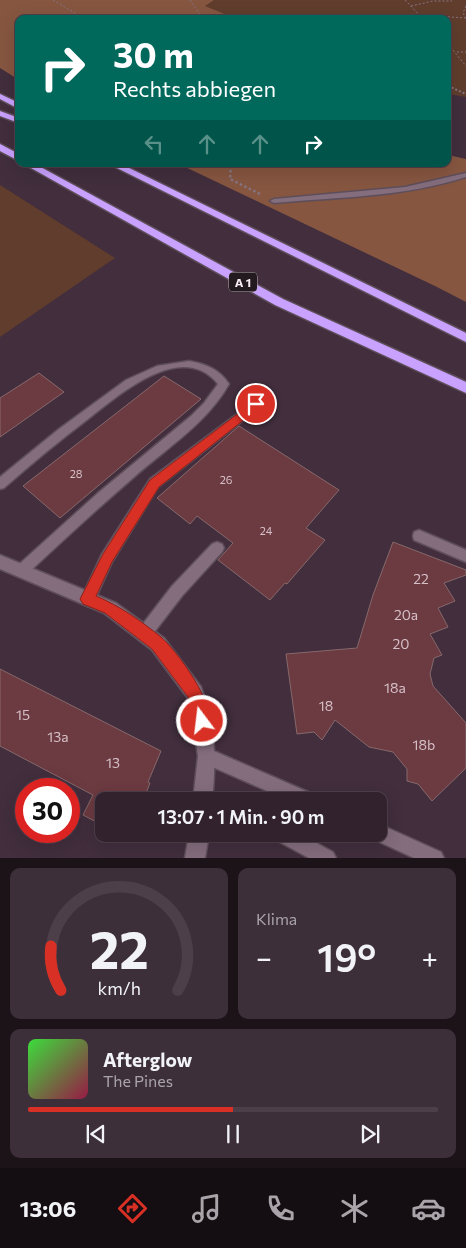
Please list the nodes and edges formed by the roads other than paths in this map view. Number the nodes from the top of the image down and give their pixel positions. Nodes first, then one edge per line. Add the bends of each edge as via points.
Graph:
1 (0, 96) edge
2 (15, 105) edge
3 (0, 112) edge
4 (15, 119) edge
5 (0, 147) edge
6 (15, 156) edge
7 (34, 167) edge
8 (120, 167) edge
9 (466, 175) edge
10 (274, 201) road end
11 (466, 338) edge
12 (466, 388) edge
13 (256, 404) dead end
14 (0, 484) edge
15 (419, 536) dead end
16 (217, 548) dead end
17 (466, 556) edge
18 (0, 562) edge
19 (21, 571) junction
20 (88, 599) junction
21 (144, 634) junction
22 (207, 756) junction
23 (204, 792) edge
24 (289, 792) edge
25 (387, 837) edge
26 (198, 842) edge
27 (297, 842) edge
28 (195, 858) edge
29 (327, 858) edge
30 (434, 858) edge

1 - 2 highway
3 - 4 highway
5 - 6 highway
7 - 12 highway, A 1 via 279,302
8 - 11 highway
9 - 10 lane via 406,189
13 - 20 lane via 154,484 107,558
14 - 19 lane via 84,416 146,373 189,365 208,368 219,375 224,384 199,415
15 - 17 lane
16 - 21 lane via 177,591
18 - 19 street
19 - 20 street
20 - 21 street via 110,608
21 - 22 street via 158,644 195,693
22 - 23 street
22 - 24 lane
25 - 30 lane
26 - 28 street
27 - 29 lane

